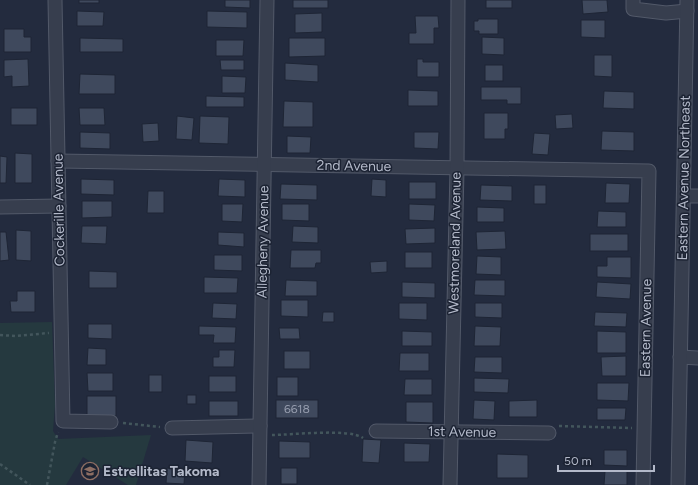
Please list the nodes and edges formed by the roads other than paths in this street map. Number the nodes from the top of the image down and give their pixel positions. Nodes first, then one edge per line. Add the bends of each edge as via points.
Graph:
1 (54, 0) edge
2 (267, 0) edge
3 (458, 0) edge
4 (633, 0) edge
5 (687, 6) edge
6 (58, 161) junction
7 (264, 164) junction
8 (457, 169) junction
9 (649, 171) joint
10 (684, 196) junction
11 (698, 196) edge
12 (59, 206) junction
13 (0, 207) edge
14 (680, 357) junction
15 (698, 358) edge
16 (111, 422) road end
17 (172, 428) road end
18 (260, 431) junction
19 (376, 431) dead end
20 (451, 432) junction
21 (549, 433) road end
22 (259, 485) edge
23 (450, 485) edge
24 (643, 485) edge
25 (678, 485) edge

1 - 6 street, Cockerille Avenue
2 - 7 street, Allegheny Avenue
3 - 8 street, Westmoreland Avenue
4 - 5 street via 633,9 666,13
5 - 10 street, Eastern Avenue Northeast
6 - 7 street, 2nd Avenue
6 - 12 street, Cockerille Avenue
7 - 8 street, 2nd Avenue
7 - 18 street, Allegheny Avenue
8 - 9 street, 2nd Avenue
8 - 20 street, Westmoreland Avenue
9 - 24 street, Eastern Avenue
10 - 11 street
10 - 14 street, Eastern Avenue Northeast
12 - 13 street
12 - 16 street, Cockerille Avenue via 63,421
14 - 15 street
14 - 25 street, Eastern Avenue Northeast
17 - 18 street
18 - 22 street, Allegheny Avenue
19 - 20 street, 1st Avenue
20 - 21 street, 1st Avenue
20 - 23 street, Westmoreland Avenue

